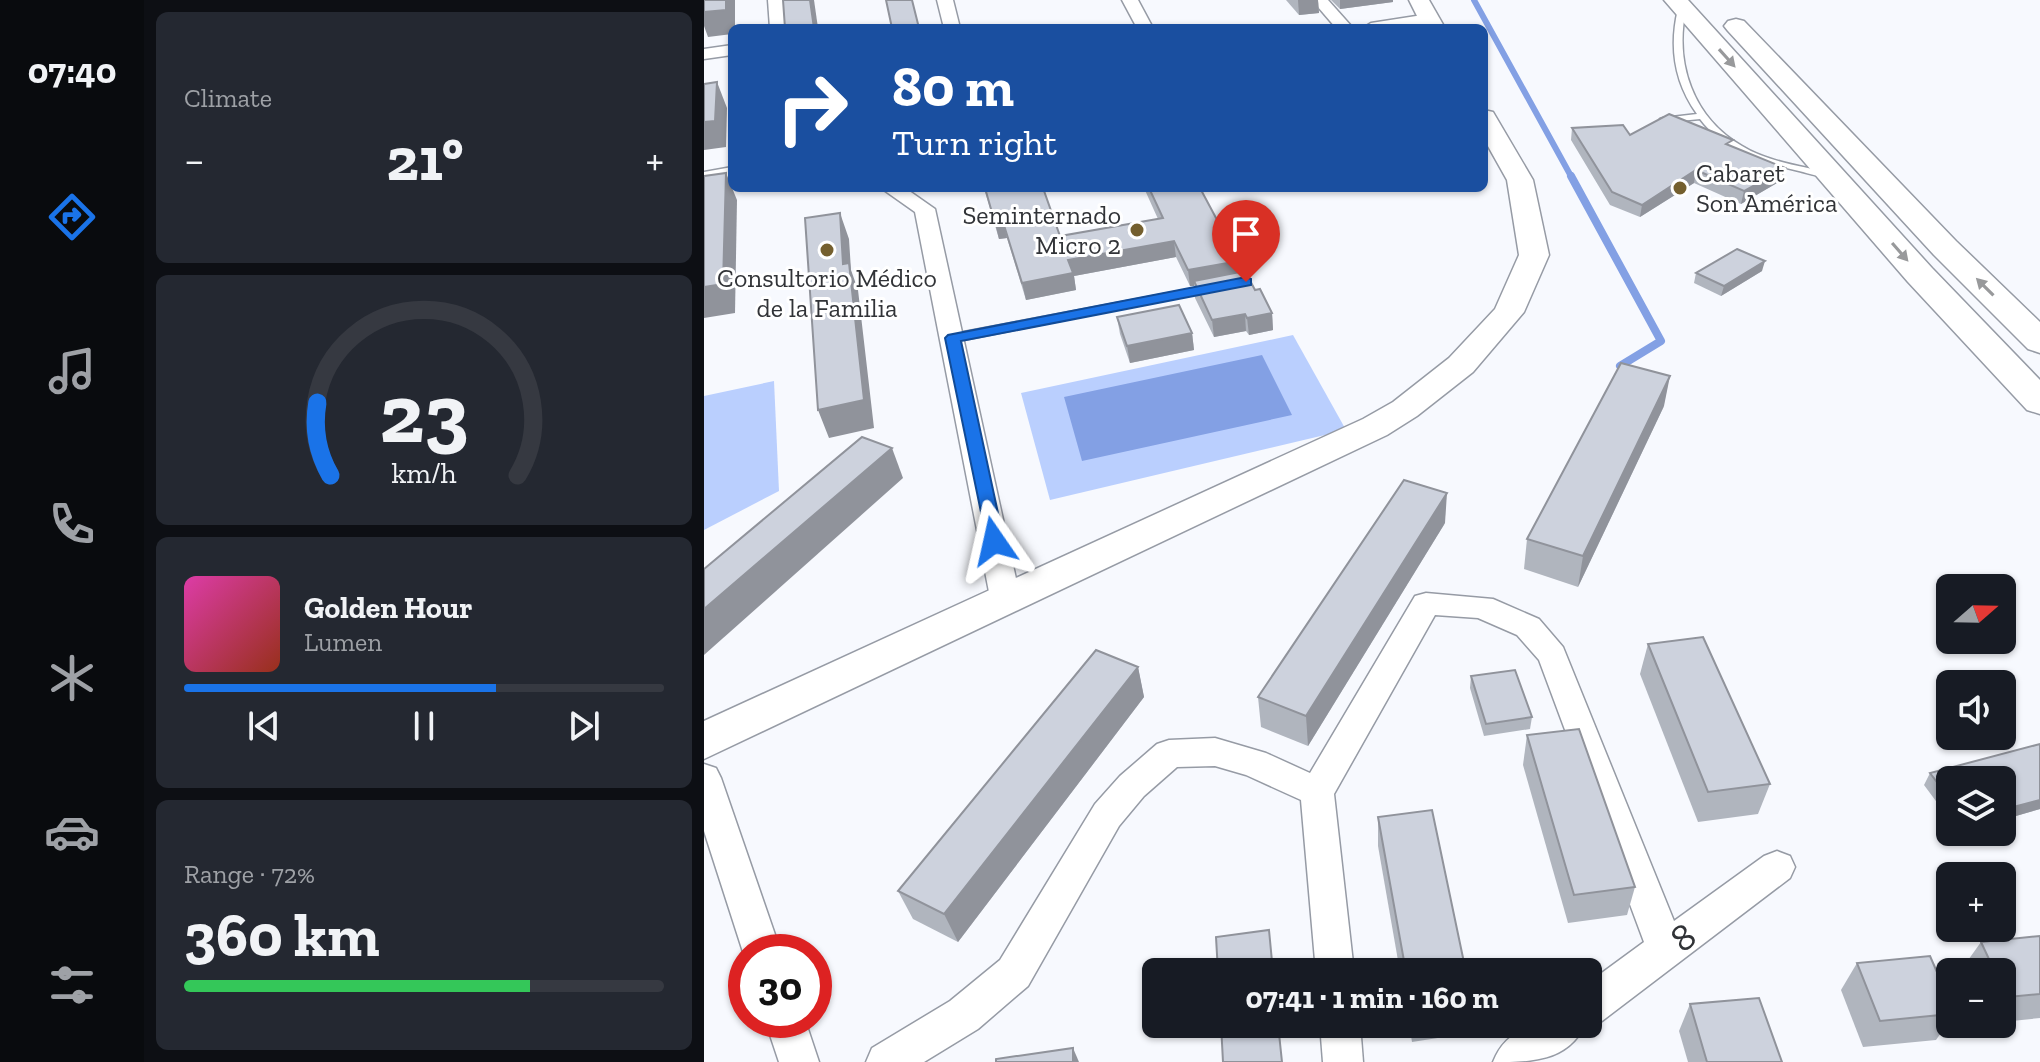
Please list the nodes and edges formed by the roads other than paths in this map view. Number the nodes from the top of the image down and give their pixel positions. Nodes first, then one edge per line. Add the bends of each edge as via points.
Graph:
1 (776, 0) edge
2 (945, 0) edge
3 (1130, 0) edge
4 (1320, 0) edge
5 (1711, 0) edge
6 (1678, 4) edge
7 (1427, 16) edge
8 (778, 24) edge
9 (951, 24) edge
10 (1143, 24) edge
11 (1341, 24) edge
12 (1390, 24) edge
13 (728, 51) edge
14 (704, 54) edge
15 (1702, 116) junction
16 (1663, 121) edge
17 (1488, 124) edge
18 (728, 174) edge
19 (1834, 176) junction
20 (704, 178) edge
21 (897, 192) edge
22 (1230, 285) edge
23 (953, 338) junction
24 (2040, 342) edge
25 (2040, 402) edge
26 (1005, 597) junction
27 (704, 741) edge
28 (704, 778) edge
29 (1317, 792) junction
30 (1777, 867) dead end
31 (756, 934) edge
32 (1666, 949) junction
33 (1334, 958) edge
34 (1602, 997) edge
35 (791, 1038) edge
36 (1341, 1038) edge
37 (1546, 1038) edge
38 (799, 1062) edge
39 (886, 1062) edge
40 (1343, 1062) edge
41 (1513, 1062) edge

1 - 8 street
2 - 9 street
3 - 10 street
4 - 11 street
24 -> 5 main road
6 - 15 lane via 1680,73
6 -> 19 main road
7 - 12 street
13 - 14 street
15 - 16 lane
15 - 19 lane via 1739,149
17 - 26 main road via 1520,180 1534,255 1509,312 1461,365 1375,427
18 - 20 street
19 -> 25 main road
21 - 23 street via 925,209
22 - 23 lane
23 - 26 street
26 - 27 main road
28 - 31 street
29 - 32 street via 1426,604 1482,607 1528,627 1552,655
29 - 33 street
29 - 39 street via 1215,752 1169,754 1107,815 1014,973 964,1015
30 - 32 street, 8
32 - 34 street, 8
35 - 38 street
36 - 40 street
37 - 41 street

